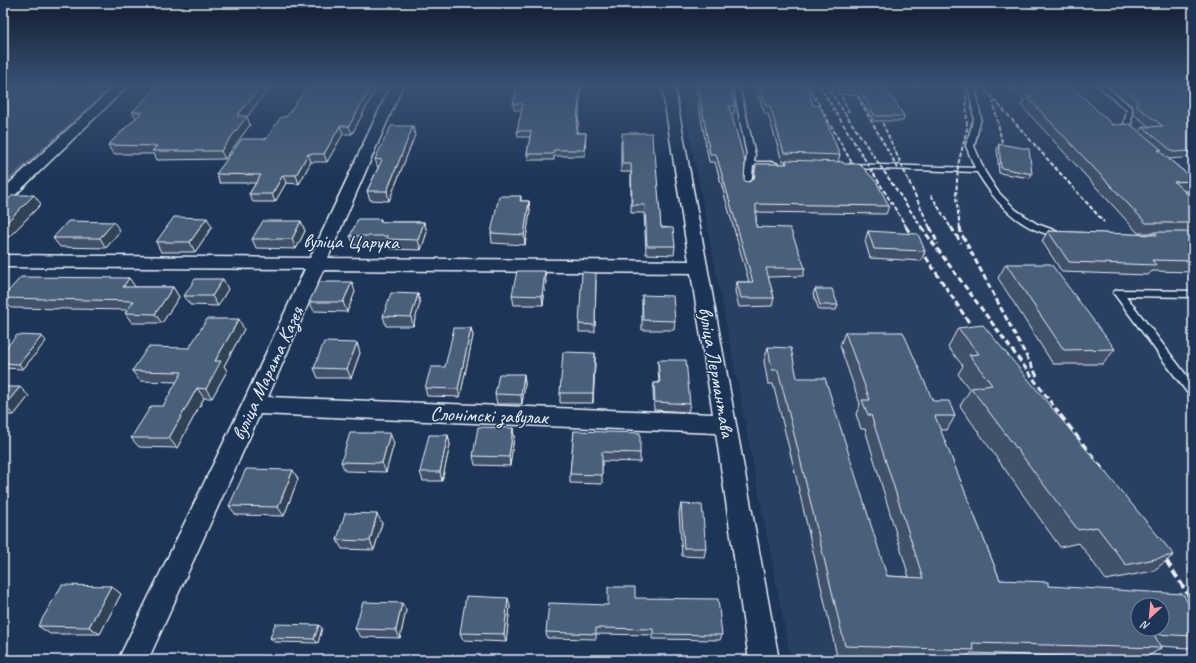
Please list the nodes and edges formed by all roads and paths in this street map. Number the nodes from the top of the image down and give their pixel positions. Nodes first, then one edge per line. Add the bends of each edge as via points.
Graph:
1 (90, 116) edge
2 (383, 116) edge
3 (673, 116) edge
4 (743, 116) edge
5 (977, 116) edge
6 (1129, 116) edge
7 (1139, 140) edge
8 (750, 164) junction
9 (780, 164) edge
10 (840, 166) edge
11 (979, 170) junction
12 (747, 187) edge
13 (3, 198) edge
14 (1065, 236) edge
15 (3, 261) edge
16 (318, 263) junction
17 (699, 267) junction
18 (1193, 294) edge
19 (1193, 392) edge
20 (253, 405) junction
21 (726, 424) junction
22 (133, 660) edge
23 (764, 660) edge

1 - 13 street
2 - 16 street, вуліца Марата Казея
3 - 17 street, вуліца Лермантава
4 - 8 lane via 751,155
5 - 11 lane via 970,144
6 - 7 lane via 1127,130
8 - 9 lane
8 - 12 lane
10 - 11 lane
11 - 14 lane via 1001,203 1044,232
15 - 16 street, вуліца Царука
16 - 17 street, вуліца Царука
16 - 20 street, вуліца Марата Казея
17 - 21 street, вуліца Лермантава
18 - 19 lane via 1118,294
20 - 21 street, Слонімскі завулак
20 - 22 street, вуліца Марата Казея
21 - 23 street, вуліца Лермантава

